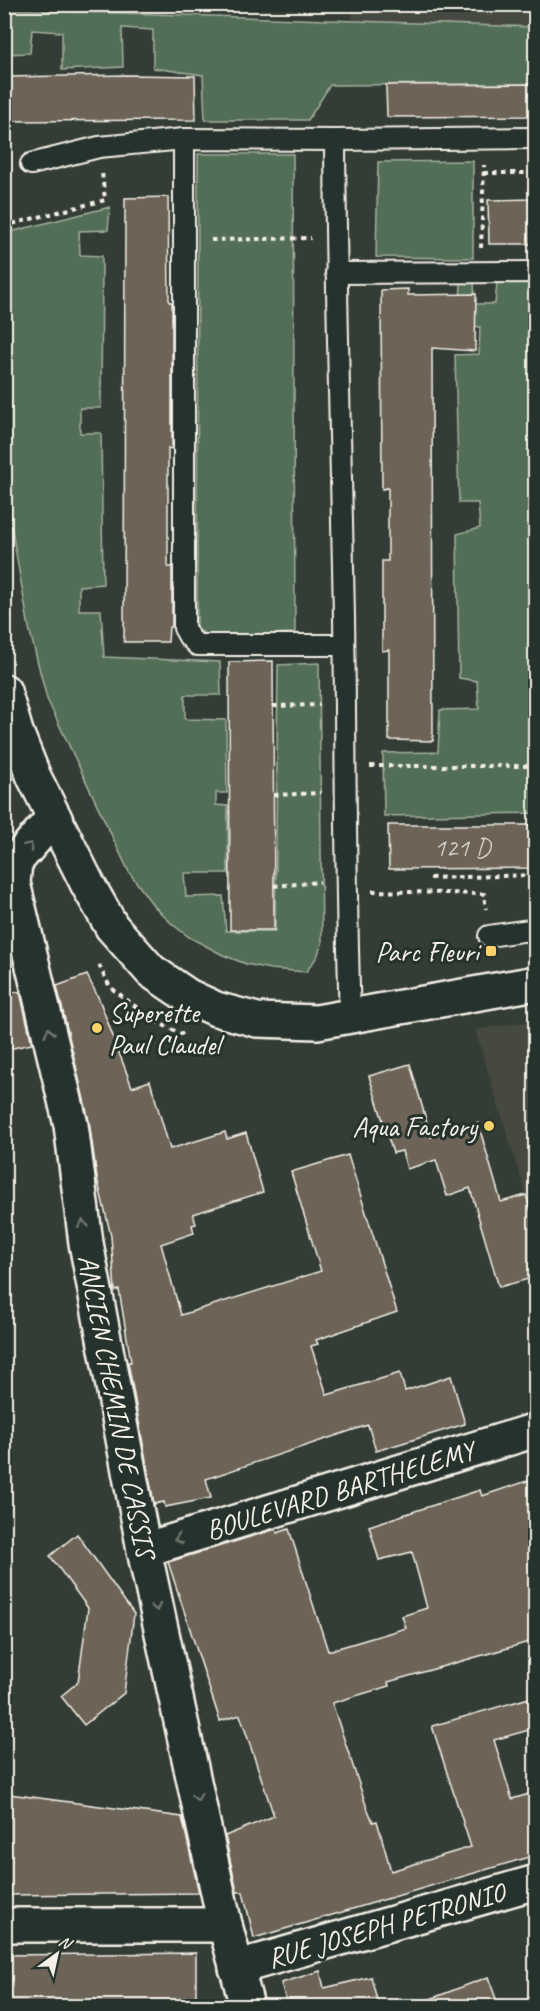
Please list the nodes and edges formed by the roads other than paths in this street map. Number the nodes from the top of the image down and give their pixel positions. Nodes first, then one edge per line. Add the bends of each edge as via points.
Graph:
1 (536, 138) edge
2 (184, 140) junction
3 (335, 140) junction
4 (31, 164) dead end
5 (536, 272) edge
6 (336, 273) junction
7 (344, 645) junction
8 (4, 691) edge
9 (54, 817) junction
10 (536, 929) edge
11 (489, 936) dead end
12 (536, 983) edge
13 (350, 1017) junction
14 (536, 1430) edge
15 (144, 1550) junction
16 (536, 1882) edge
17 (4, 1925) edge
18 (225, 1925) junction
19 (236, 1968) junction
20 (247, 2007) edge

1 - 3 lane
2 - 3 lane
2 - 4 lane via 99,147
2 - 7 lane via 184,628 197,645
3 - 6 lane
5 - 6 lane
6 - 7 lane
7 - 13 lane
8 - 9 street via 15,732
9 - 13 street via 112,927 151,971 216,1009 257,1020 317,1022
15 -> 9 street, ANCIEN CHEMIN DE CASSIS via 86,1243 71,1125 13,883 15,862
10 - 11 lane
12 - 13 street
14 -> 15 street, BOULEVARD BARTHELEMY
15 -> 18 street, ANCIEN CHEMIN DE CASSIS
16 - 19 street, RUE JOSEPH PETRONIO
17 - 18 street
18 - 19 street, ANCIEN CHEMIN DE CASSIS
19 - 20 street, ANCIEN CHEMIN DE CASSIS

